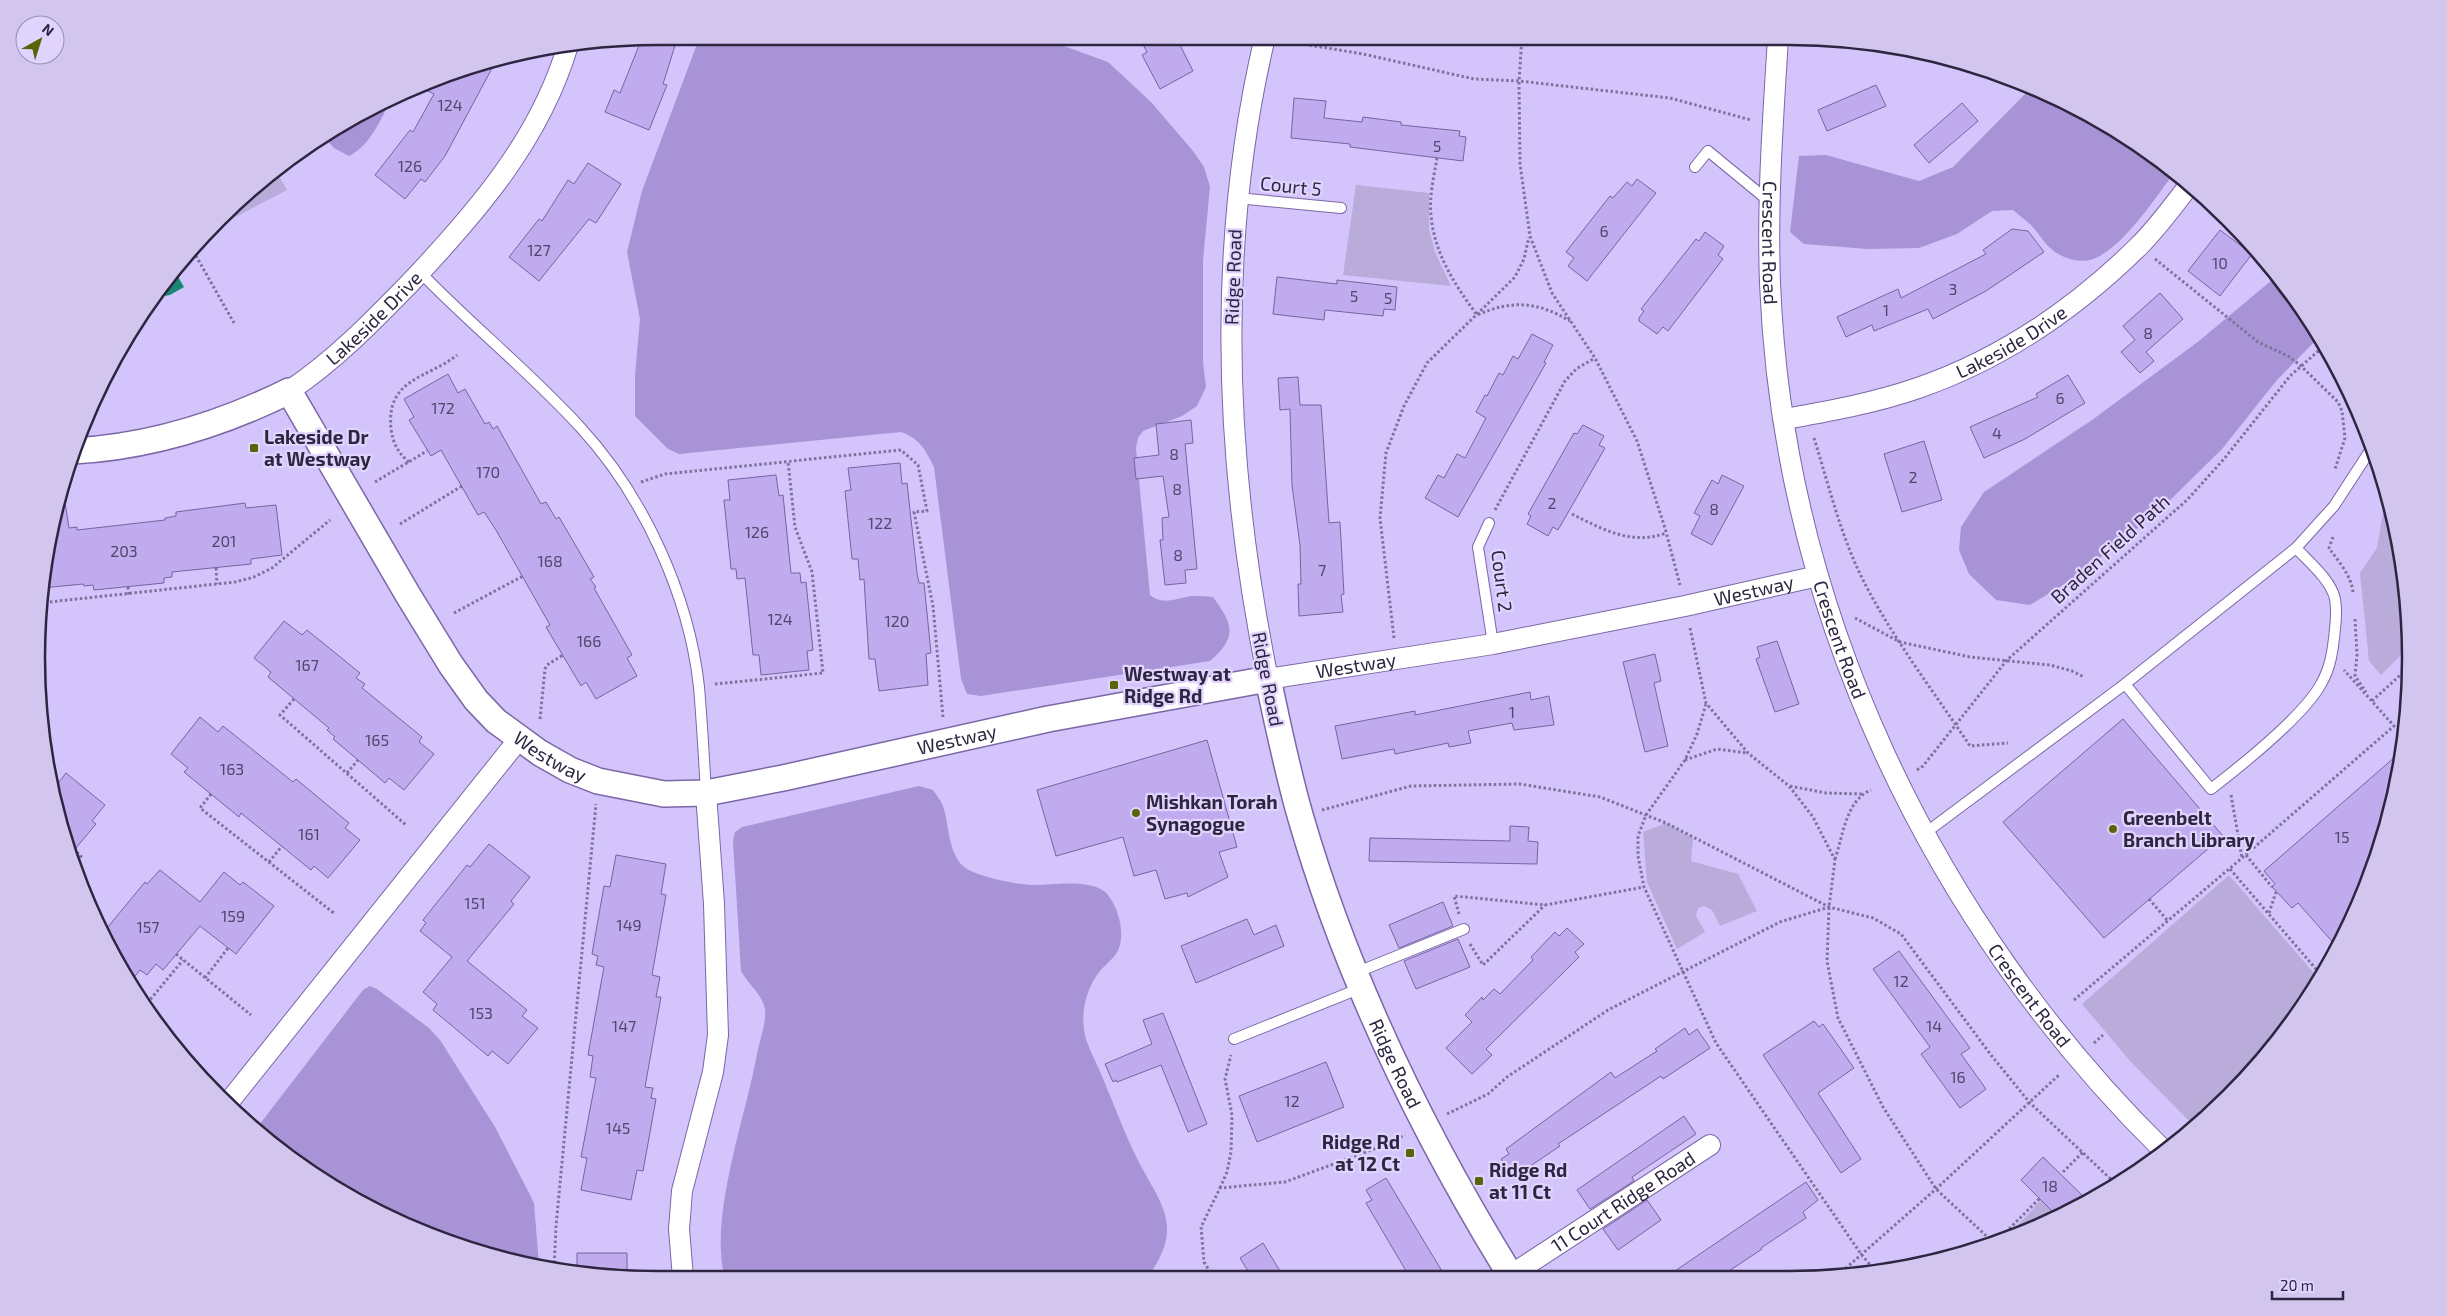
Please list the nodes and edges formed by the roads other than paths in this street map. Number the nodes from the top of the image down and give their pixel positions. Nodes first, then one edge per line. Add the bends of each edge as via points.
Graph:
1 (1263, 45) edge
2 (1778, 45) edge
3 (565, 52) edge
4 (1695, 167) dead end
5 (2185, 190) edge
6 (1237, 198) junction
7 (1770, 202) junction
8 (1341, 208) dead end
9 (420, 272) junction
10 (289, 392) junction
11 (1785, 419) junction
12 (82, 450) edge
13 (2367, 456) edge
14 (1489, 523) road end
15 (2296, 548) junction
16 (1818, 576) junction
17 (1493, 644) junction
18 (1268, 679) junction
19 (2124, 684) junction
20 (519, 739) junction
21 (706, 793) junction
22 (1924, 834) junction
23 (1464, 929) road end
24 (1358, 981) junction
25 (1234, 1039) road end
26 (232, 1098) edge
27 (1710, 1145) dead end
28 (2159, 1146) edge
29 (682, 1271) edge
30 (1509, 1271) edge
31 (1517, 1271) edge

1 - 6 street, Ridge Road via 1252,94
2 - 7 street, Crescent Road
3 - 9 street, Lakeside Drive via 538,118 514,159 461,228
4 - 7 lane via 1708,151
5 - 11 street, Lakeside Drive via 2140,245 2062,312 2020,341 1975,365 1918,388 1857,405
6 - 8 lane, Court 5
6 - 18 street, Ridge Road via 1231,299 1236,453 1248,566
7 - 11 street, Crescent Road via 1770,285
9 - 10 street, Lakeside Drive via 339,353
9 - 21 lane via 580,427 626,488 651,530 668,568 683,615 699,686
10 - 12 street, Lakeside Drive via 251,410 173,437
10 - 20 street, Westway via 451,665 476,700
11 - 16 street, Crescent Road via 1798,495
13 - 15 lane via 2334,506
14 - 17 lane, Court 2 via 1478,547
15 - 19 lane
15 - 19 lane via 2326,581 2335,599 2332,657 2321,686 2310,699 2290,721 2212,789
16 - 17 street, Westway
16 - 22 street, Crescent Road via 1860,699 1895,780
17 - 18 street, Westway
18 - 21 street, Westway via 1048,719
18 - 24 street, Ridge Road via 1300,816
19 - 22 lane
20 - 21 street, Westway via 570,770 598,780 664,794
20 - 26 street
21 - 29 street via 718,1035 713,1072 682,1191 679,1229
22 - 28 street, Crescent Road via 1994,950 2032,1001 2077,1059
23 - 24 lane
24 - 25 lane
24 - 30 street, Ridge Road via 1425,1125
27 - 31 street, 11 Court Ridge Road

